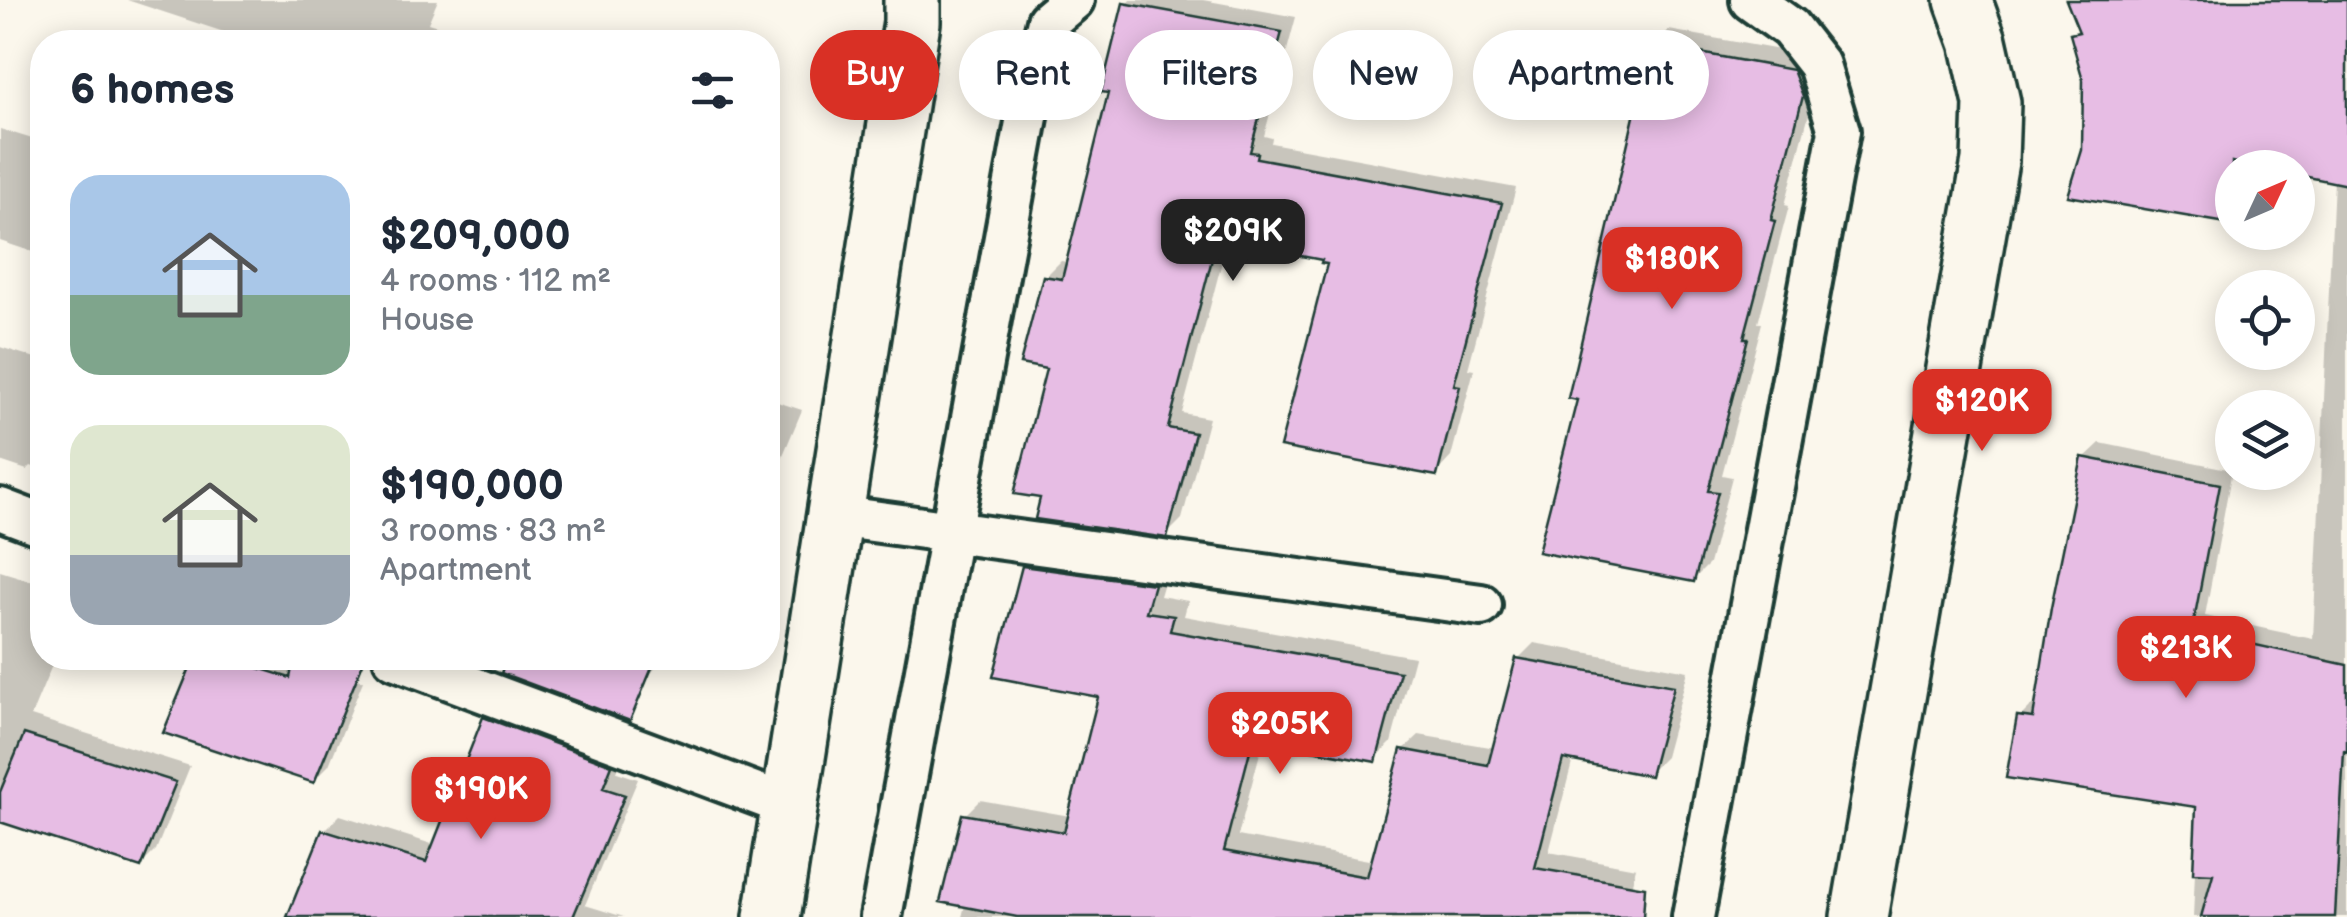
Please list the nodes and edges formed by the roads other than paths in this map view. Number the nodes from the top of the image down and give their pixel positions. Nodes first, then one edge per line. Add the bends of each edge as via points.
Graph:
1 (912, 0) edge
2 (1074, 0) edge
3 (1750, 0) edge
4 (1963, 0) edge
5 (0, 509) edge
6 (836, 516) junction
7 (30, 520) edge
8 (949, 532) junction
9 (1481, 604) dead end
10 (426, 670) edge
11 (789, 806) junction
12 (772, 917) edge
13 (880, 917) edge
14 (1693, 917) edge
15 (1859, 917) edge

1 - 6 street
2 - 8 lane via 1048,21 1033,84
3 - 14 lane via 1790,28 1820,65 1839,131
4 - 15 street via 1992,104 1990,161
5 - 7 lane
6 - 8 lane
6 - 11 street
8 - 9 lane
8 - 13 lane
10 - 11 lane
11 - 12 street

